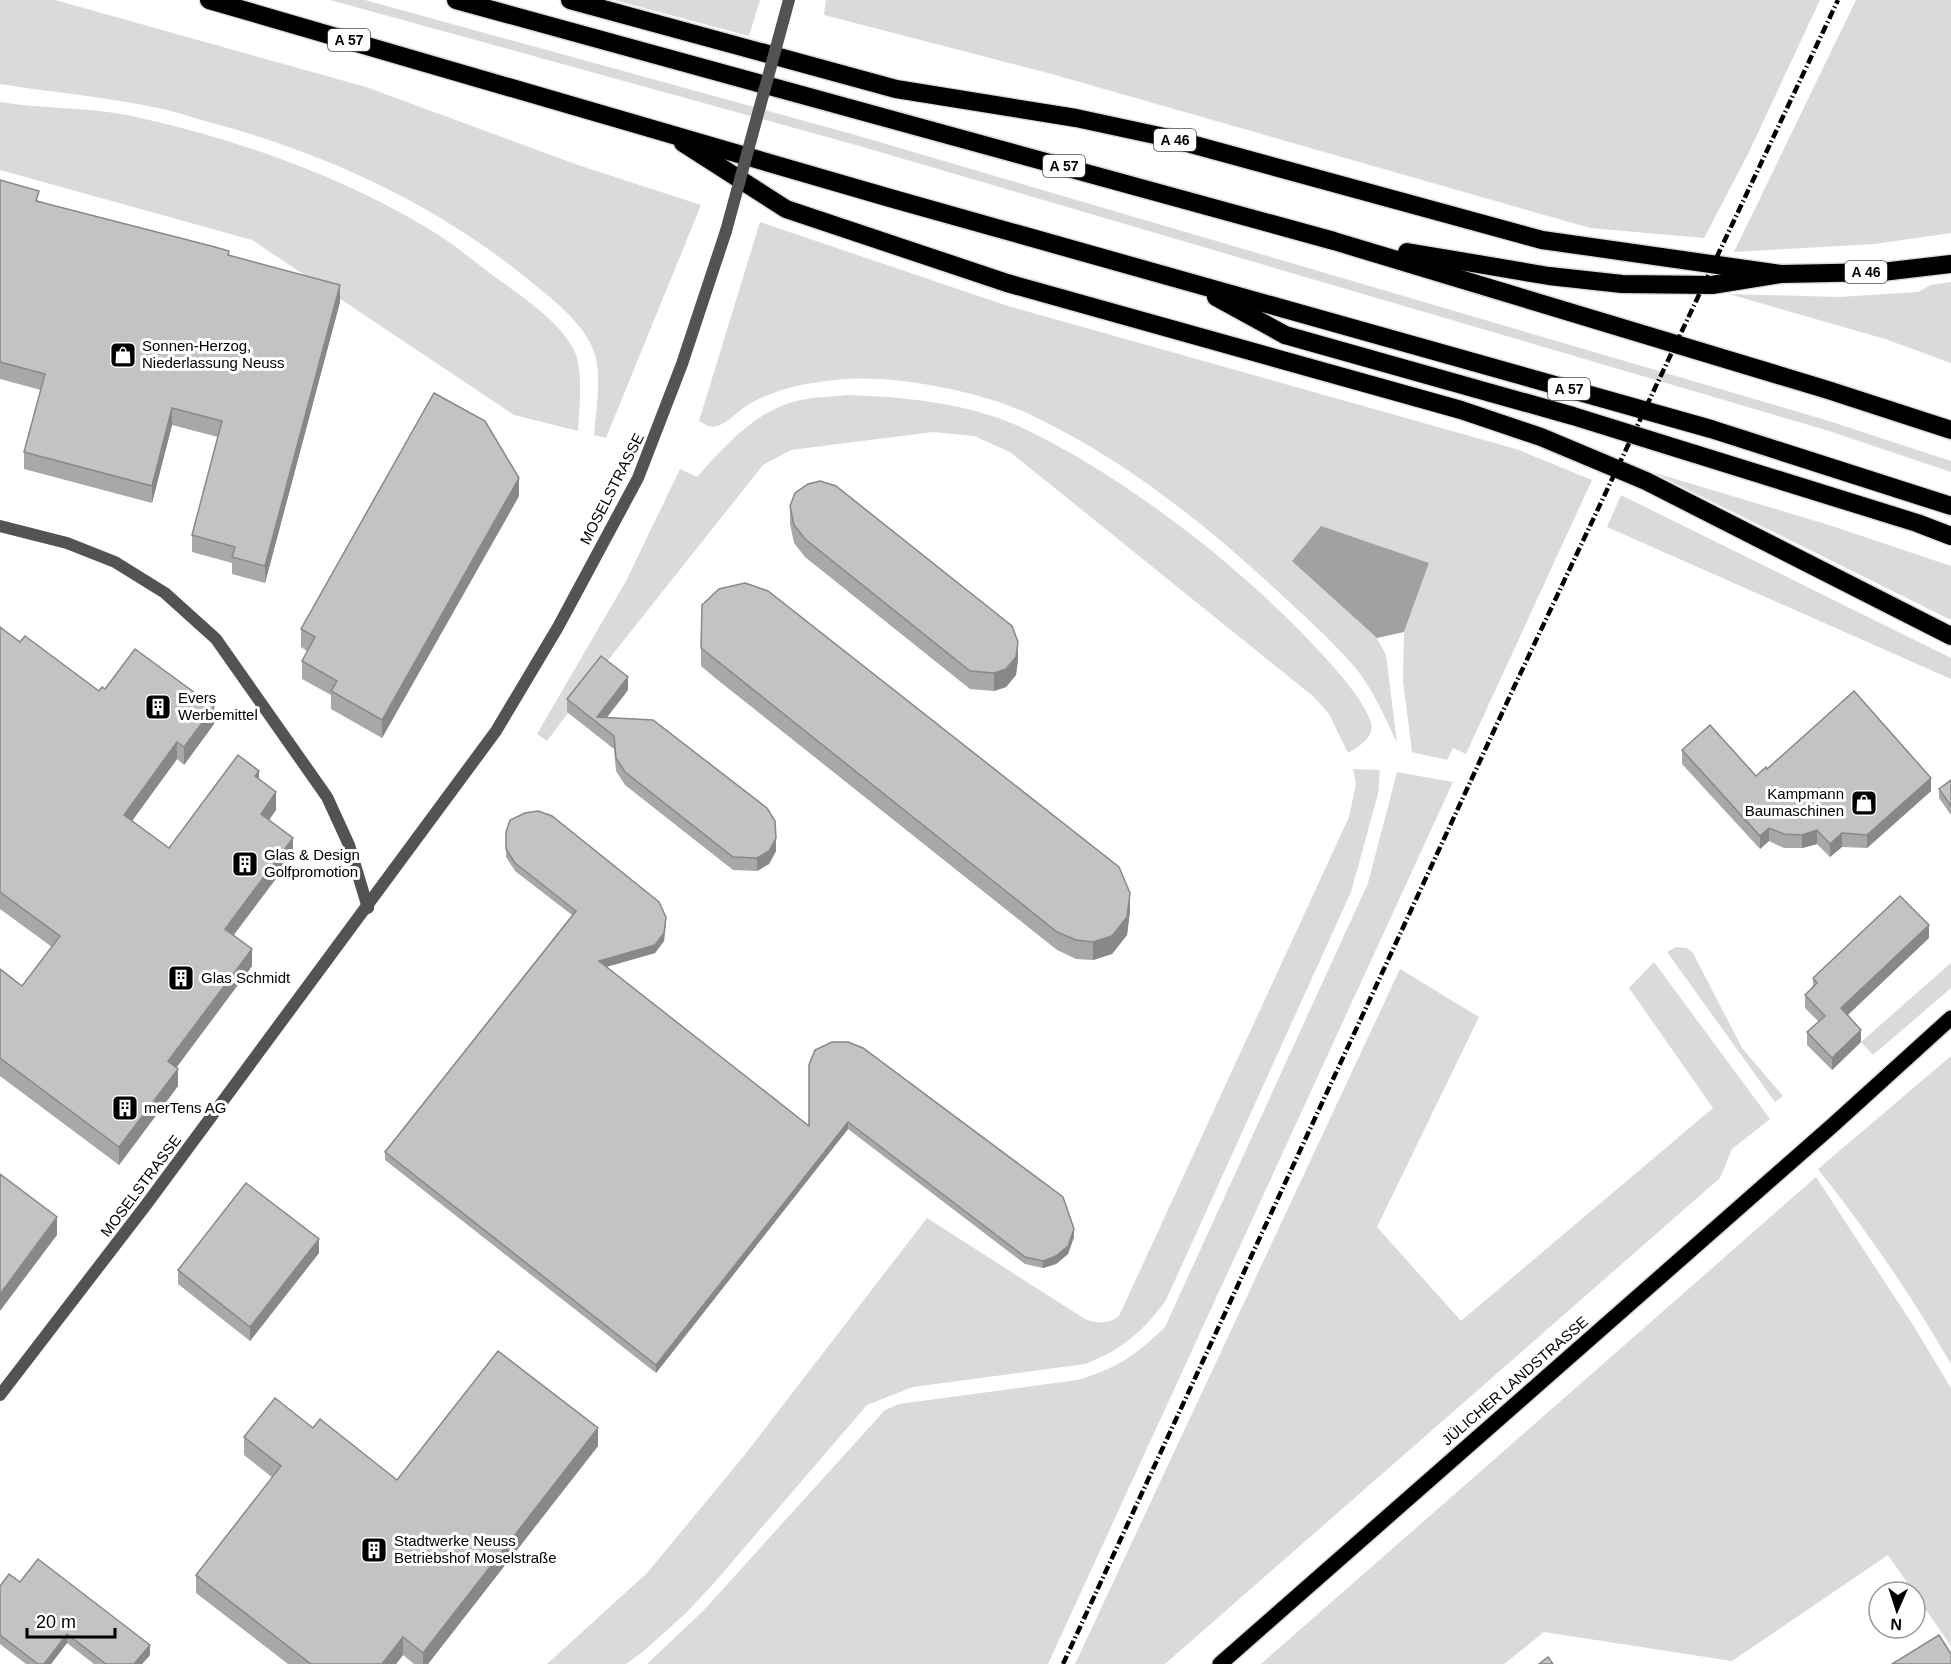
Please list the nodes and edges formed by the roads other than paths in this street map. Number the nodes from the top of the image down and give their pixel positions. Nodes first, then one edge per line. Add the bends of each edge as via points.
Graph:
1 (209, 0) edge
2 (456, 0) edge
3 (570, 0) edge
4 (789, 0) edge
5 (664, 130) junction
6 (1334, 241) junction
7 (1951, 264) edge
8 (1781, 274) junction
9 (1185, 281) junction
10 (1951, 430) edge
11 (1951, 506) edge
12 (0, 526) edge
13 (1951, 536) edge
14 (1951, 636) edge
15 (368, 908) junction
16 (1951, 1018) edge
17 (0, 1395) edge
18 (1220, 1664) edge

1 - 5 highway, A 57
2 - 6 highway, A 57
3 - 8 highway, A 46 via 896,89 1076,118 1170,138 1542,240
4 - 15 street, MOSELSTRASSE, bridge via 726,231 654,443 620,514 496,731
5 - 9 highway, A 57
5 - 14 highway via 786,209 1006,283 1461,410 1540,436 1646,481
6 - 8 highway, A 46 via 1622,284 1712,285
6 - 10 highway, A 57
7 - 8 highway, A 46 via 1882,272
9 - 11 highway, A 57 via 1711,429
9 - 13 highway via 1285,334 1573,416
12 - 15 street via 67,543 115,562 165,593 216,639 327,797 350,845
15 - 17 street, MOSELSTRASSE
16 - 18 main road, JÜLICHER LANDSTRASSE

